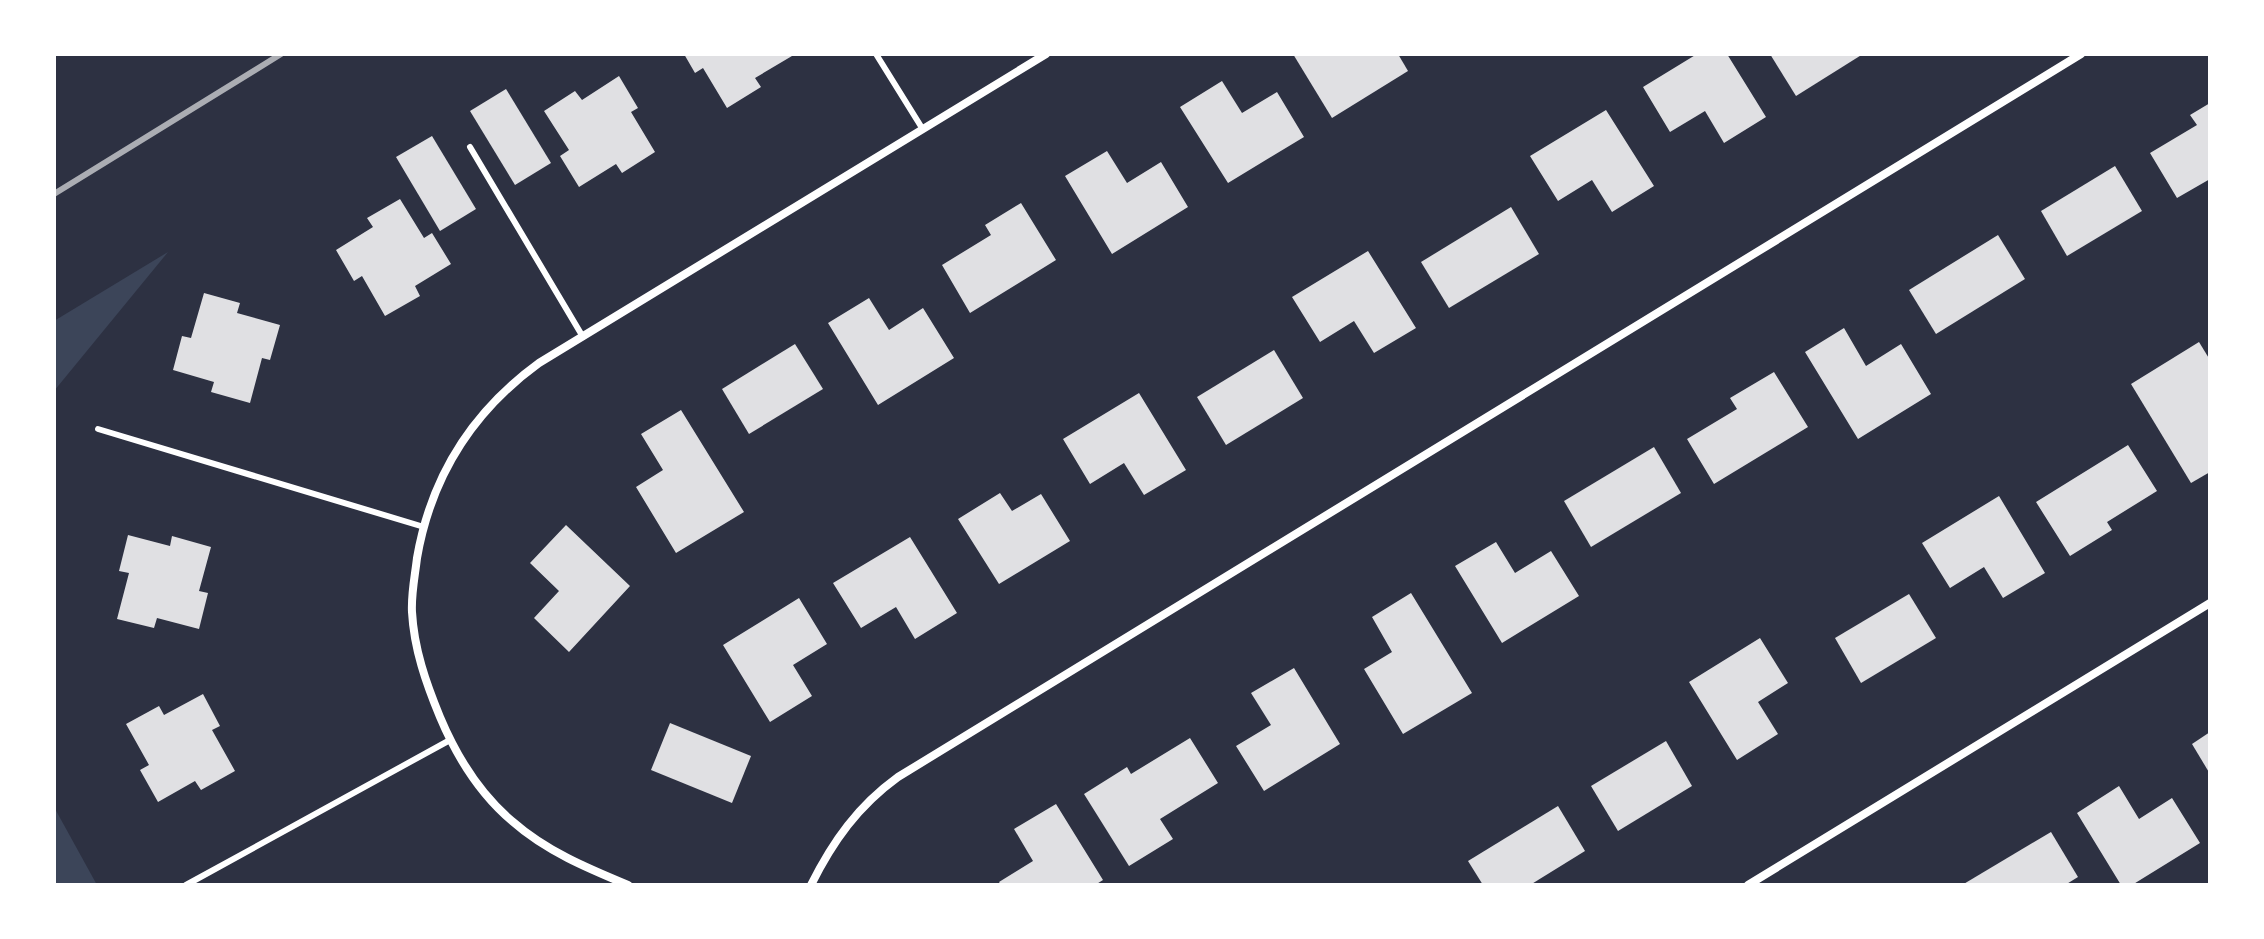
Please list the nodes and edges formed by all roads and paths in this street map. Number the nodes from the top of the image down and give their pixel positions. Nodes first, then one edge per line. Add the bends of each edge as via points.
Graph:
1 (876, 54) edge
2 (1046, 54) edge
3 (2081, 54) edge
4 (922, 128) junction
5 (470, 147) dead end
6 (583, 337) junction
7 (98, 429) dead end
8 (424, 527) junction
9 (2210, 603) edge
10 (450, 740) junction
11 (186, 885) edge
12 (628, 885) edge
13 (811, 885) edge
14 (1748, 885) edge

1 - 4 lane
2 - 4 street
3 - 13 street via 898,777 846,826
4 - 6 street
5 - 6 lane
6 - 8 street via 512,382 487,407 453,455
7 - 8 lane
8 - 10 street via 412,611 421,668
9 - 14 street
10 - 11 lane
10 - 12 street via 511,821 577,864

